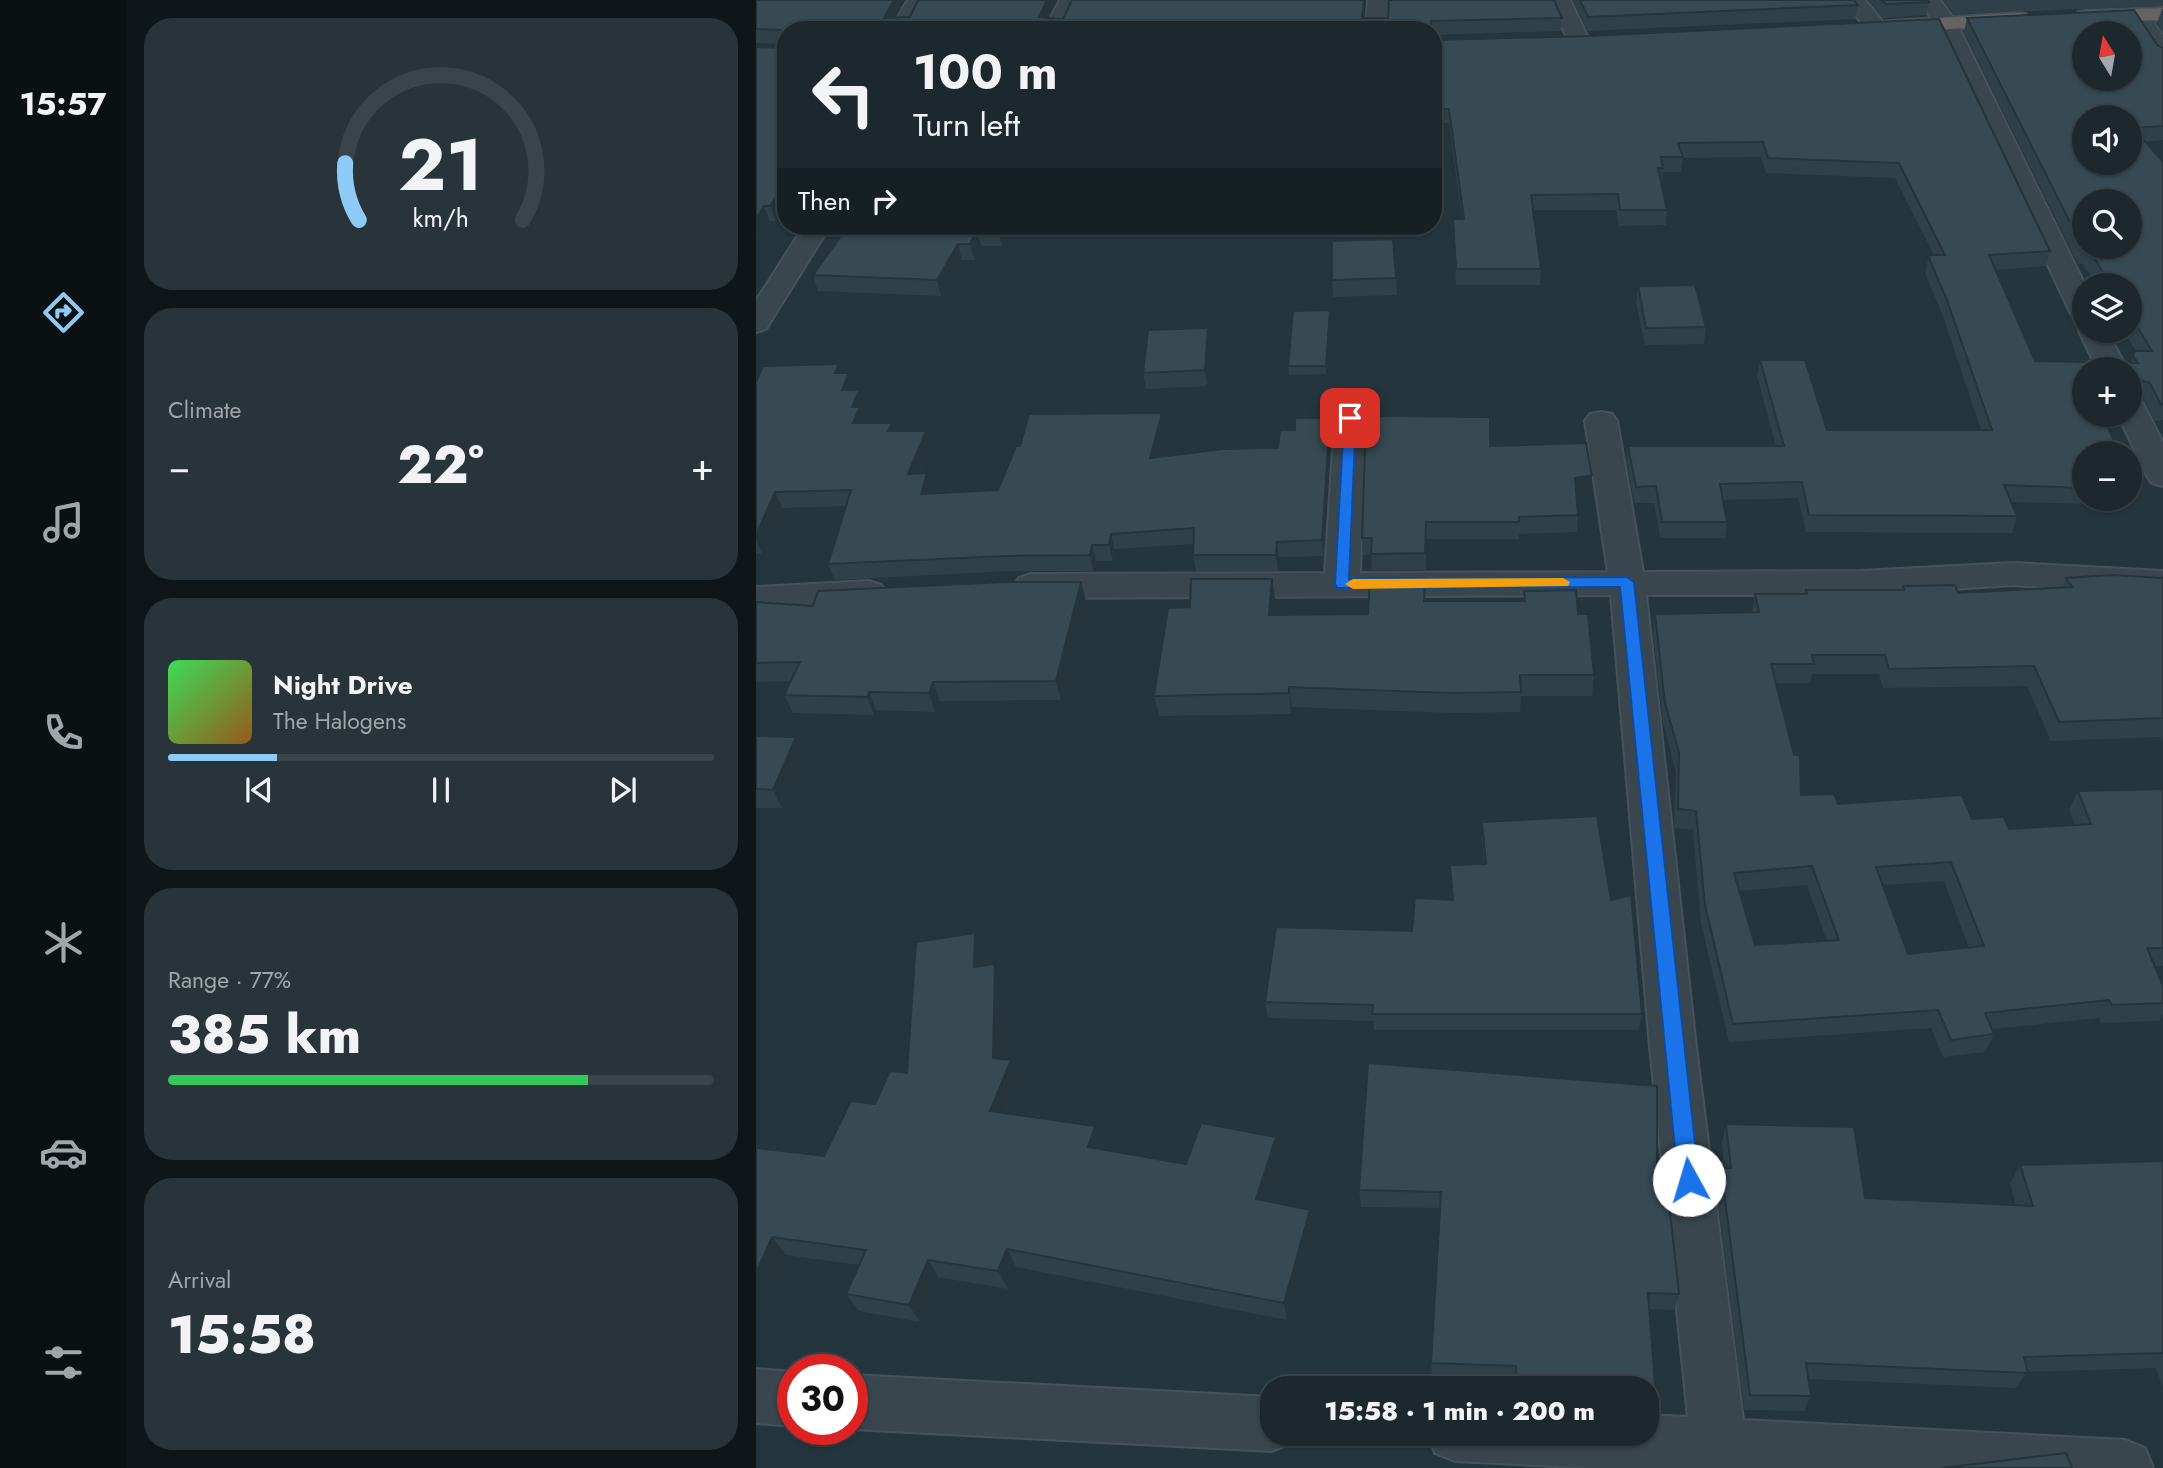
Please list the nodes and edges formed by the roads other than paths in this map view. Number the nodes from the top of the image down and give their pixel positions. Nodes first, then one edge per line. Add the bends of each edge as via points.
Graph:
1 (918, 0) edge
2 (1070, 0) edge
3 (1378, 0) edge
4 (1560, 0) edge
5 (1854, 0) edge
6 (1929, 0) edge
7 (2155, 14) edge
8 (2066, 18) edge
9 (2039, 19) edge
10 (905, 21) edge
11 (1060, 21) edge
12 (1377, 21) edge
13 (1945, 22) junction
14 (1877, 28) junction
15 (1850, 30) edge
16 (1606, 41) edge
17 (1552, 42) edge
18 (1579, 42) junction
19 (2163, 54) edge
20 (811, 235) edge
21 (2072, 287) edge
22 (756, 323) edge
23 (1350, 418) dead end
24 (1601, 421) dead end
25 (2140, 427) edge
26 (2163, 476) edge
27 (1627, 582) junction
28 (2163, 583) edge
29 (1342, 584) junction
30 (996, 587) edge
31 (903, 592) edge
32 (756, 599) edge
33 (756, 1396) edge
34 (777, 1398) edge
35 (868, 1403) edge
36 (1260, 1423) edge
37 (1659, 1444) edge
38 (1719, 1447) junction
39 (2125, 1468) edge

1 - 10 street
2 - 11 street
3 - 12 street
4 - 18 street
5 - 14 street
6 - 13 street
7 - 8 highway
7 - 19 street via 2143,23
9 - 13 highway
13 - 14 highway
13 - 21 street
14 - 15 highway
16 - 18 highway
17 - 18 highway
20 - 22 street
23 - 29 street
24 - 27 street
25 - 26 street
27 - 28 street via 1860,583 2013,574
27 - 29 street
27 - 38 street
29 - 30 street
31 - 32 street
33 - 34 street
35 - 36 street
37 - 38 street
38 - 39 street

